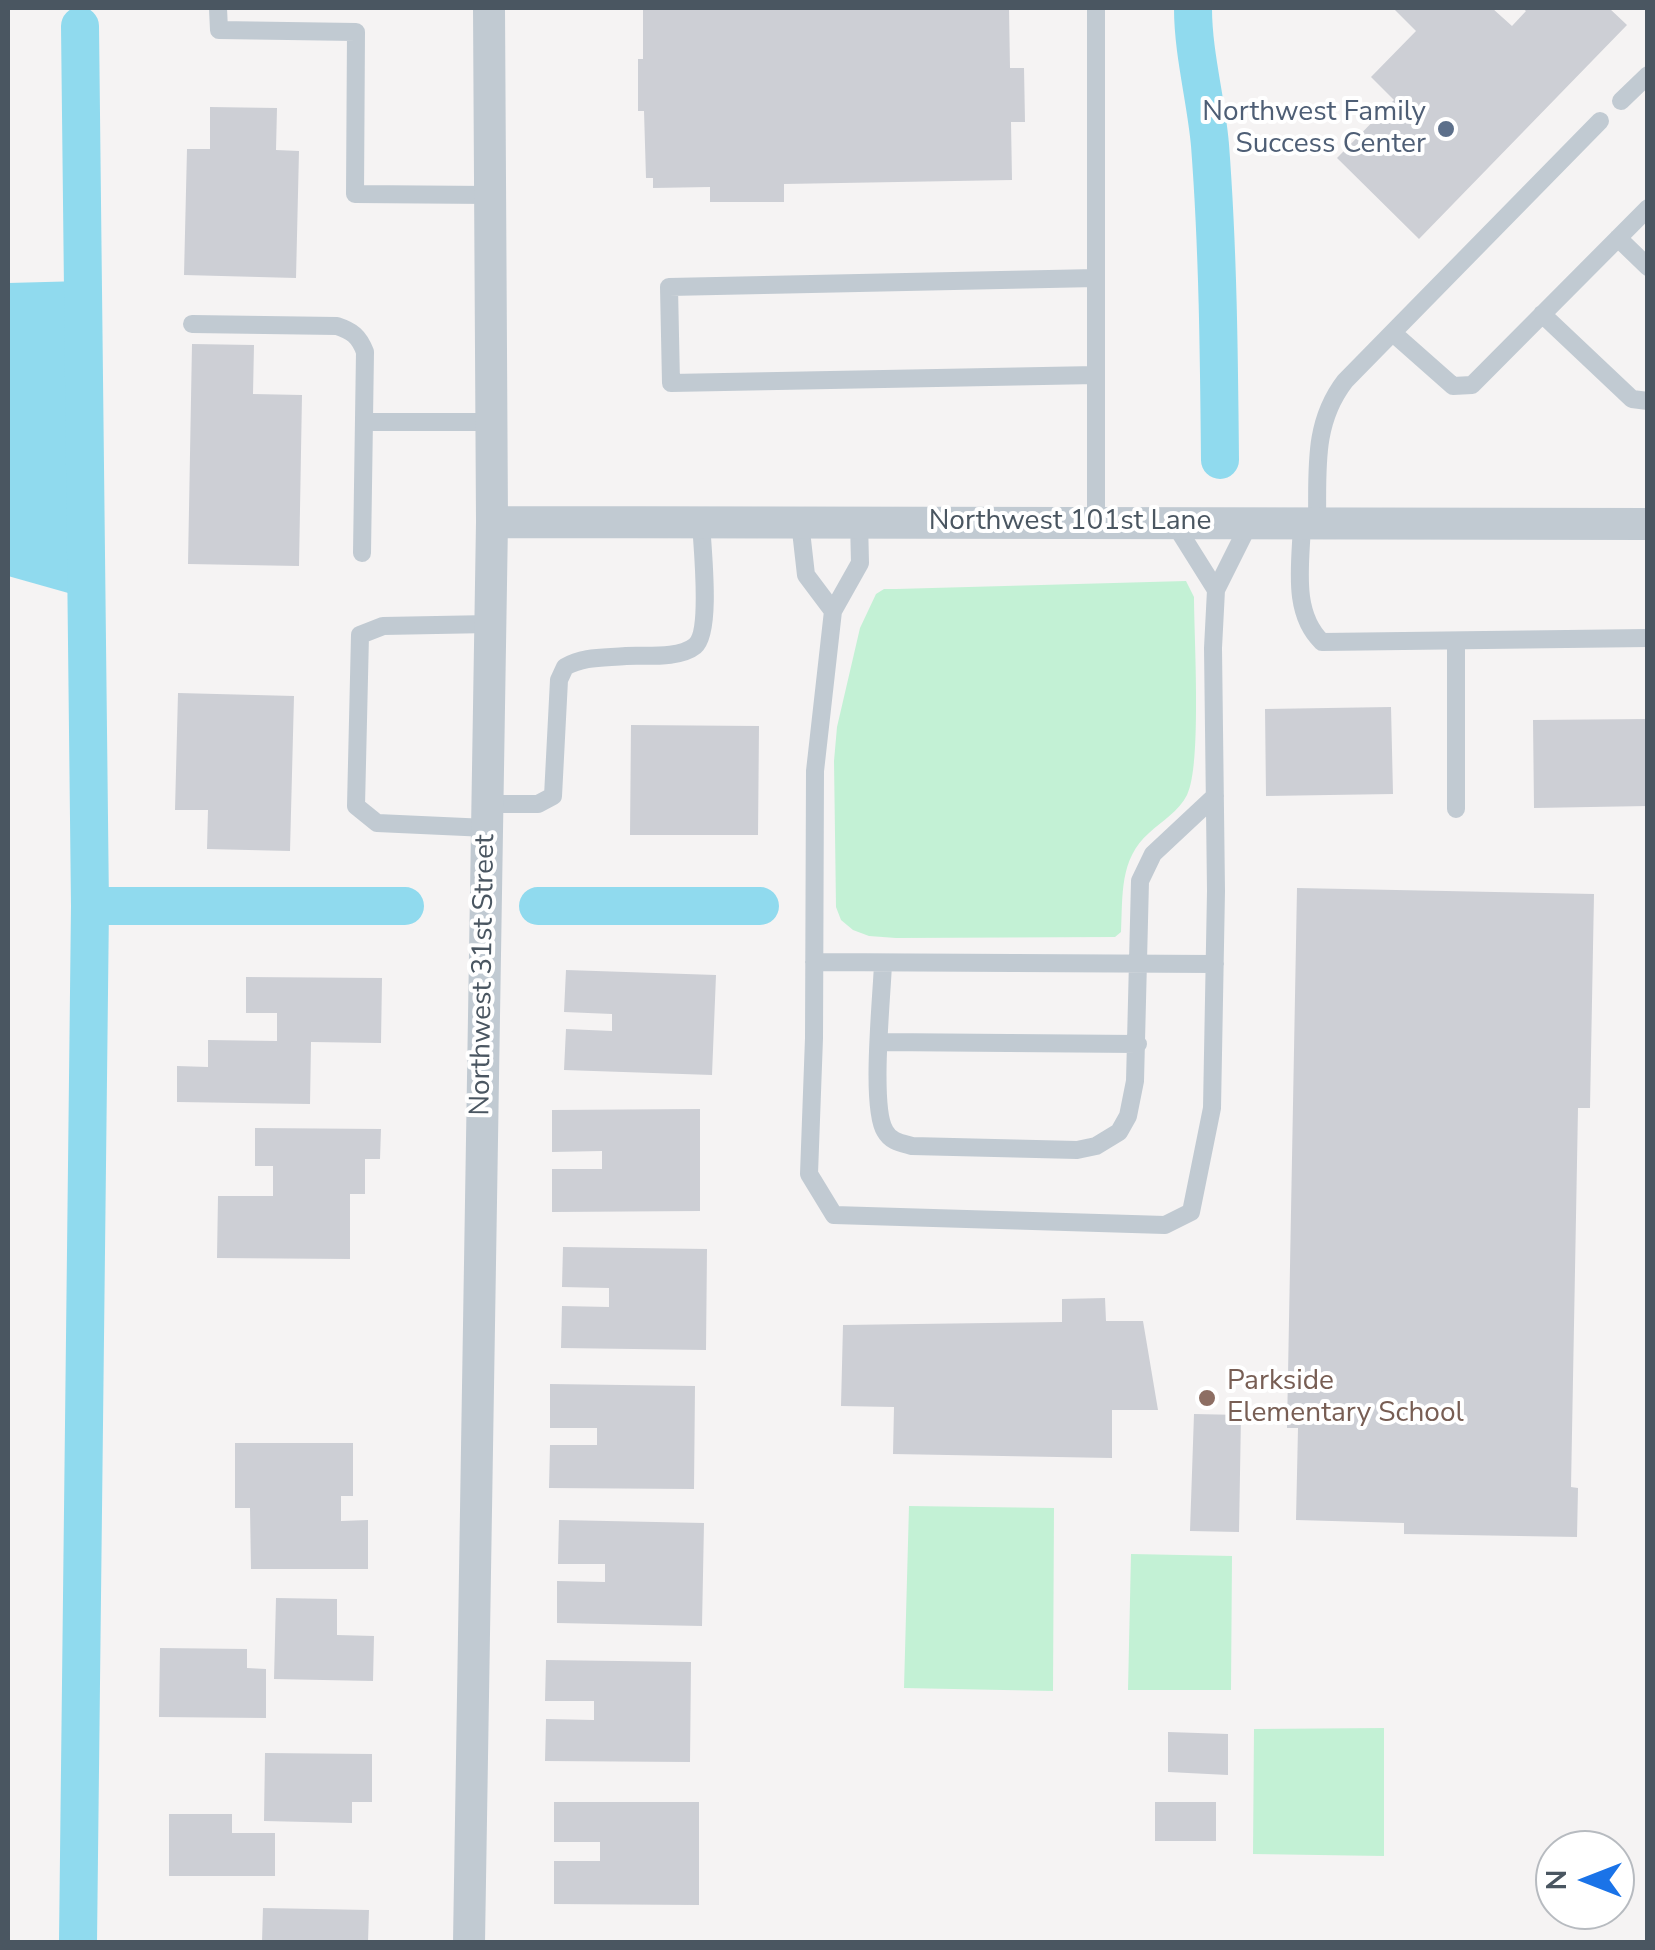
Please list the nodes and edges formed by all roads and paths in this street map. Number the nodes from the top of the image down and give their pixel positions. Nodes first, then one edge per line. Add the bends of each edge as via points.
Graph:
1 (218, 8) edge
2 (490, 8) edge
3 (1096, 8) edge
4 (1648, 75) edge
5 (1620, 102) dead end
6 (1600, 121) dead end
7 (490, 196) junction
8 (1648, 208) edge
9 (1618, 238) junction
10 (1648, 267) edge
11 (1096, 278) junction
12 (1542, 314) junction
13 (192, 324) dead end
14 (1392, 333) junction
15 (1096, 375) junction
16 (1648, 401) edge
17 (364, 422) junction
18 (492, 422) junction
19 (859, 521) junction
20 (492, 522) junction
21 (701, 522) junction
22 (800, 522) junction
23 (1096, 522) junction
24 (1250, 522) junction
25 (1174, 523) junction
26 (1310, 523) junction
27 (1648, 524) edge
28 (362, 553) dead end
29 (1216, 590) junction
30 (833, 611) junction
31 (490, 624) junction
32 (1648, 638) edge
33 (1456, 642) junction
34 (1214, 796) junction
35 (1456, 809) dead end
36 (487, 816) junction
37 (814, 962) junction
38 (883, 963) junction
39 (1139, 963) junction
40 (1214, 964) junction
41 (880, 1042) junction
42 (1138, 1044) junction
43 (469, 1942) edge

1 - 7 lane via 219,30 356,32 355,194
2 - 7 street, Northwest 31st Street
3 - 11 lane
4 - 5 lane
6 - 14 lane
7 - 18 street, Northwest 31st Street
8 - 9 lane
9 - 10 lane
9 - 12 lane
11 - 15 lane
11 - 15 lane via 670,287 670,383
12 - 14 lane via 1472,386 1462,388
12 - 16 lane via 1632,399
13 - 17 lane via 350,330 365,352
14 - 26 lane via 1328,402
15 - 23 lane
17 - 18 lane
17 - 28 lane
18 - 20 street, Northwest 31st Street
19 - 22 street, Northwest 101st Lane
19 - 23 street, Northwest 101st Lane
19 - 30 lane via 860,563
20 - 21 street, Northwest 101st Lane
20 - 31 street, Northwest 31st Street
21 - 22 street, Northwest 101st Lane
21 - 36 lane via 702,636 693,647 670,654 579,659 565,666 553,796
22 - 30 lane via 806,575
23 - 25 street, Northwest 101st Lane
24 - 25 street, Northwest 101st Lane
24 - 26 street, Northwest 101st Lane
24 - 29 lane
25 - 29 lane
26 - 27 street, Northwest 101st Lane
26 - 33 lane via 1301,604 1322,642
29 - 34 lane
30 - 37 lane via 815,771
31 - 36 street, Northwest 31st Street
31 - 36 lane via 382,626 360,635 356,806 377,823
32 - 33 lane
33 - 35 lane
34 - 39 lane via 1145,867
34 - 40 lane
36 - 43 street, Northwest 31st Street
37 - 38 lane
37 - 40 lane via 809,1174 834,1215 1164,1225 1191,1212 1212,1108
38 - 39 lane
38 - 41 lane
39 - 40 lane
39 - 42 lane
41 - 42 lane
41 - 42 lane via 880,1116 894,1142 1076,1150 1120,1132 1136,1082

